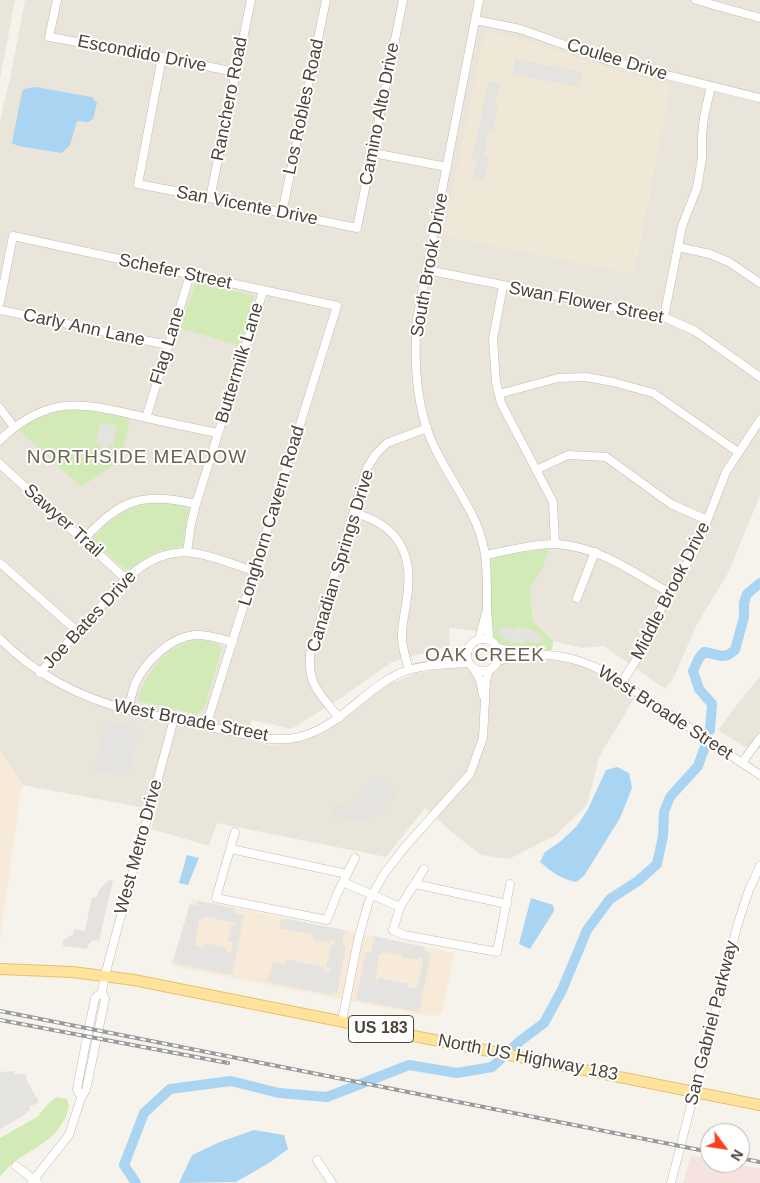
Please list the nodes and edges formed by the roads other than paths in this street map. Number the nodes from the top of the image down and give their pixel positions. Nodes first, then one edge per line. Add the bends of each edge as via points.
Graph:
1 (57, 0) edge
2 (251, 0) edge
3 (326, 0) edge
4 (403, 0) edge
5 (479, 0) edge
6 (696, 0) edge
7 (760, 18) edge
8 (475, 20) junction
9 (162, 57) junction
10 (235, 72) junction
11 (711, 86) junction
12 (760, 98) edge
13 (373, 153) junction
14 (447, 167) junction
15 (210, 198) junction
16 (282, 213) junction
17 (357, 228) joint
18 (678, 247) junction
19 (427, 270) junction
20 (190, 275) junction
21 (760, 283) edge
22 (503, 286) junction
23 (263, 290) junction
24 (0, 302) edge
25 (337, 306) joint
26 (0, 310) edge
27 (664, 316) junction
28 (168, 345) junction
29 (760, 377) edge
30 (499, 394) junction
31 (0, 408) edge
32 (146, 418) junction
33 (760, 420) edge
34 (14, 427) junction
35 (426, 428) junction
36 (218, 433) junction
37 (0, 440) edge
38 (738, 452) junction
39 (0, 464) edge
40 (536, 470) junction
41 (196, 504) junction
42 (354, 513) junction
43 (707, 520) junction
44 (83, 540) junction
45 (555, 544) junction
46 (187, 552) junction
47 (595, 552) junction
48 (485, 555) junction
49 (0, 563) edge
50 (254, 571) junction
51 (126, 579) junction
52 (668, 592) junction
53 (577, 598) dead end
54 (487, 608) junction
55 (78, 632) junction
56 (0, 639) edge
57 (479, 639) junction
58 (489, 640) junction
59 (233, 642) junction
60 (498, 648) junction
61 (468, 650) junction
62 (537, 654) junction
63 (498, 661) junction
64 (441, 665) junction
65 (472, 666) junction
66 (409, 670) junction
67 (489, 670) junction
68 (40, 673) junction
69 (622, 682) junction
70 (485, 707) junction
71 (128, 710) junction
72 (339, 718) junction
73 (174, 719) junction
74 (206, 726) junction
75 (760, 738) edge
76 (742, 763) junction
77 (760, 775) edge
78 (236, 832) dead end
79 (231, 848) junction
80 (355, 858) dead end
81 (760, 866) edge
82 (424, 869) dead end
83 (347, 874) junction
84 (343, 882) junction
85 (414, 884) junction
86 (510, 884) dead end
87 (372, 895) junction
88 (507, 904) junction
89 (400, 907) junction
90 (0, 969) edge
91 (104, 975) junction
92 (342, 1021) junction
93 (694, 1092) junction
94 (760, 1105) edge
95 (317, 1160) dead end
96 (16, 1166) dead end
97 (34, 1182) edge
98 (332, 1183) edge
99 (671, 1183) edge

1 - 9 street, Escondido Drive via 49,37
2 - 10 street, Ranchero Road
3 - 16 street, Los Robles Road
4 - 13 street, Camino Alto Drive
5 - 8 street, South Brook Drive
6 - 7 street
8 - 11 street, Coulee Drive via 520,29 610,61
8 - 14 street, South Brook Drive
9 - 10 street, Escondido Drive
9 - 15 street, San Vicente Drive via 138,184
10 - 15 street, Ranchero Road
11 - 12 street, Coulee Drive
11 - 18 street via 704,117 697,188 682,226
13 - 14 street
13 - 17 street, Camino Alto Drive
14 - 19 street, South Brook Drive
15 - 16 street, San Vicente Drive
16 - 17 street, San Vicente Drive
18 - 21 street via 729,262
18 - 27 street
19 - 22 street, Swan Flower Street
19 - 35 street, South Brook Drive via 415,348 417,385
20 - 23 street, Schefer Street
20 - 24 street, Schefer Street via 13,236
20 - 28 street, Flag Lane
22 - 27 street, Swan Flower Street
22 - 30 street via 493,339
23 - 25 street, Schefer Street
23 - 36 street, Buttermilk Lane
25 - 50 street, Longhorn Cavern Road
26 - 28 street, Carly Ann Lane
27 - 29 street, Swan Flower Street via 696,331
28 - 32 street, Flag Lane
30 - 38 street via 558,378 586,377 613,382 653,393
30 - 40 street
31 - 34 street
32 - 34 street via 98,407 65,405 35,413
32 - 36 street
33 - 38 street, Middle Brook Drive
34 - 37 street
35 - 42 street, Canadian Springs Drive via 386,443 376,454 367,468
35 - 48 street, South Brook Drive via 477,524
36 - 41 street, Buttermilk Lane
38 - 43 street, Middle Brook Drive
39 - 44 street, Sawyer Trail
40 - 43 street via 568,455 606,457 671,504
40 - 45 street via 552,502
41 - 44 street via 160,498 134,501 108,515
41 - 46 street, Buttermilk Lane
42 - 66 street via 384,526 404,551 409,572 402,639
42 - 72 street, Canadian Springs Drive via 310,654 309,667 312,684
43 - 52 street, Middle Brook Drive via 696,549
44 - 51 street, Sawyer Trail
45 - 47 street
45 - 48 street
46 - 50 street, Joe Bates Drive
46 - 51 street, Joe Bates Drive via 158,556
47 - 52 street
47 - 53 street
48 - 54 street, South Brook Drive
49 - 55 street
50 - 59 street, Longhorn Cavern Road
51 - 55 street, Joe Bates Drive
52 - 69 street, Middle Brook Drive via 647,643
54 - 57 street, South Brook Drive
54 - 58 street, South Brook Drive
55 - 68 street, Joe Bates Drive
56 - 68 street, West Broade Street
57 - 58 street
57 - 61 street
58 - 60 street
59 - 71 street via 197,634 170,644 143,671 131,695
59 - 74 street, Longhorn Cavern Road
60 - 62 street, West Broade Street
60 - 63 street
61 - 64 street, West Broade Street
61 - 65 street via 467,659
62 - 63 street, West Broade Street
62 - 69 street, West Broade Street via 578,660
63 - 67 street
64 - 65 street, West Broade Street
64 - 66 street, West Broade Street
65 - 67 street via 479,671
65 - 70 street via 480,680
66 - 72 street, West Broade Street via 387,681
67 - 70 street
68 - 71 street, West Broade Street via 70,690
69 - 76 street, West Broade Street
70 - 87 street via 483,738 470,774 404,848
71 - 73 street, West Broade Street
72 - 74 street, West Broade Street via 306,736 288,739 268,739
73 - 74 street, West Broade Street
73 - 91 street, West Metro Drive
75 - 76 street
76 - 77 street, West Broade Street
78 - 79 street
79 - 83 street
79 - 84 street via 216,898 327,920
80 - 83 street
81 - 93 street, San Gabriel Parkway via 738,924
82 - 85 street
83 - 84 street
84 - 87 street
85 - 88 street
85 - 89 street
86 - 88 street
87 - 89 street
87 - 92 street via 358,940
88 - 89 street via 497,952 404,935 393,930
90 - 91 main road, North US Highway 183 / US 183
91 - 92 main road, North US Highway 183 / US 183
91 - 97 street, West Metro Drive via 102,992 105,999 86,1090 69,1135
92 - 93 main road, North US Highway 183 / US 183
93 - 94 main road, North US Highway 183 / US 183
93 - 99 street, San Gabriel Parkway
95 - 98 street
96 - 97 street

